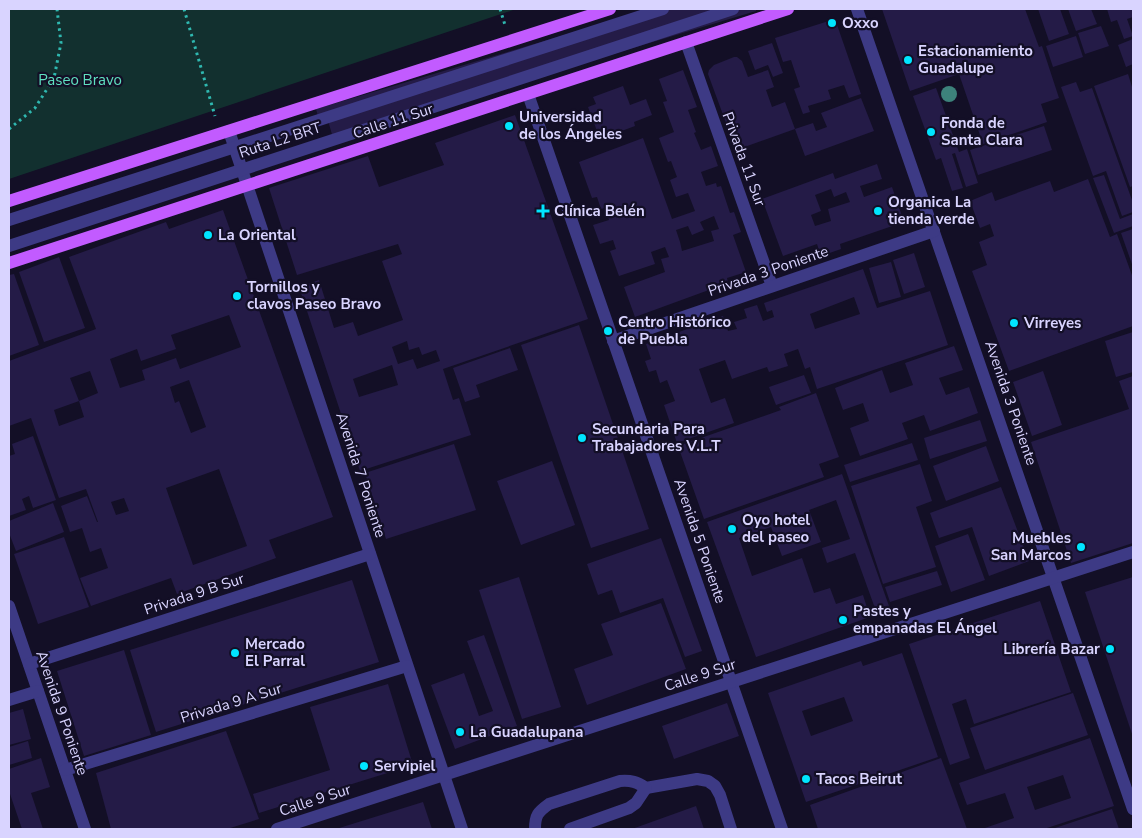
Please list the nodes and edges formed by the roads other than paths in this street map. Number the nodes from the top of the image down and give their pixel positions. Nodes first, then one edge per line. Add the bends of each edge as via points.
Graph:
1 (610, 9) edge
2 (663, 9) edge
3 (733, 9) edge
4 (788, 9) edge
5 (857, 9) edge
6 (686, 42) junction
7 (528, 94) junction
8 (229, 131) junction
9 (234, 147) junction
10 (242, 170) junction
11 (247, 186) junction
12 (9, 201) edge
13 (9, 220) edge
14 (934, 231) junction
15 (9, 246) edge
16 (9, 264) edge
17 (772, 286) junction
18 (613, 341) junction
19 (1133, 552) edge
20 (370, 554) junction
21 (1053, 578) junction
22 (9, 606) edge
23 (29, 664) junction
24 (408, 666) junction
25 (731, 682) junction
26 (38, 691) junction
27 (9, 700) edge
28 (65, 770) junction
29 (444, 776) junction
30 (646, 788) junction
31 (1133, 808) edge
32 (85, 829) edge
33 (278, 829) edge
34 (462, 829) edge
35 (535, 829) edge
36 (570, 829) edge
37 (730, 829) edge
38 (782, 829) edge

1 - 8 main road
2 - 9 street, Ruta L2 BRT
3 - 10 street, Ruta L2 BRT
4 - 6 main road, Calle 11 Sur
5 - 14 street, Avenida 3 Poniente
6 - 7 main road, Calle 11 Sur
6 - 17 street, Privada 11 Sur
7 - 11 main road, Calle 11 Sur
7 - 18 street, Avenida 5 Poniente
8 - 9 street, Avenida 7 Poniente
8 - 12 main road
9 - 10 street, Avenida 7 Poniente
9 - 13 street, Ruta L2 BRT
10 - 11 street, Avenida 7 Poniente
10 - 15 street, Ruta L2 BRT
11 - 16 main road, Calle 11 Sur
11 - 20 street, Avenida 7 Poniente
14 - 17 street, Privada 3 Poniente
14 - 21 street, Avenida 3 Poniente
17 - 18 street, Privada 3 Poniente
18 - 25 street, Avenida 5 Poniente
19 - 21 street, Calle 9 Sur
20 - 23 street, Privada 9 B Sur
20 - 24 street, Avenida 7 Poniente
21 - 25 street, Calle 9 Sur
21 - 31 street, Avenida 3 Poniente
22 - 23 street, Avenida 9 Poniente
23 - 26 street, Avenida 9 Poniente
24 - 28 street, Privada 9 A Sur
24 - 29 street, Avenida 7 Poniente
25 - 29 street, Calle 9 Sur
25 - 38 street, Avenida 5 Poniente
26 - 27 street
26 - 28 street, Avenida 9 Poniente
28 - 32 street, Avenida 9 Poniente
29 - 33 street, Calle 9 Sur
29 - 34 street, Avenida 7 Poniente
30 - 35 street via 630,780 620,781 549,804 540,810 535,819
30 - 36 street via 629,808
30 - 37 street via 697,779 708,781 720,795

